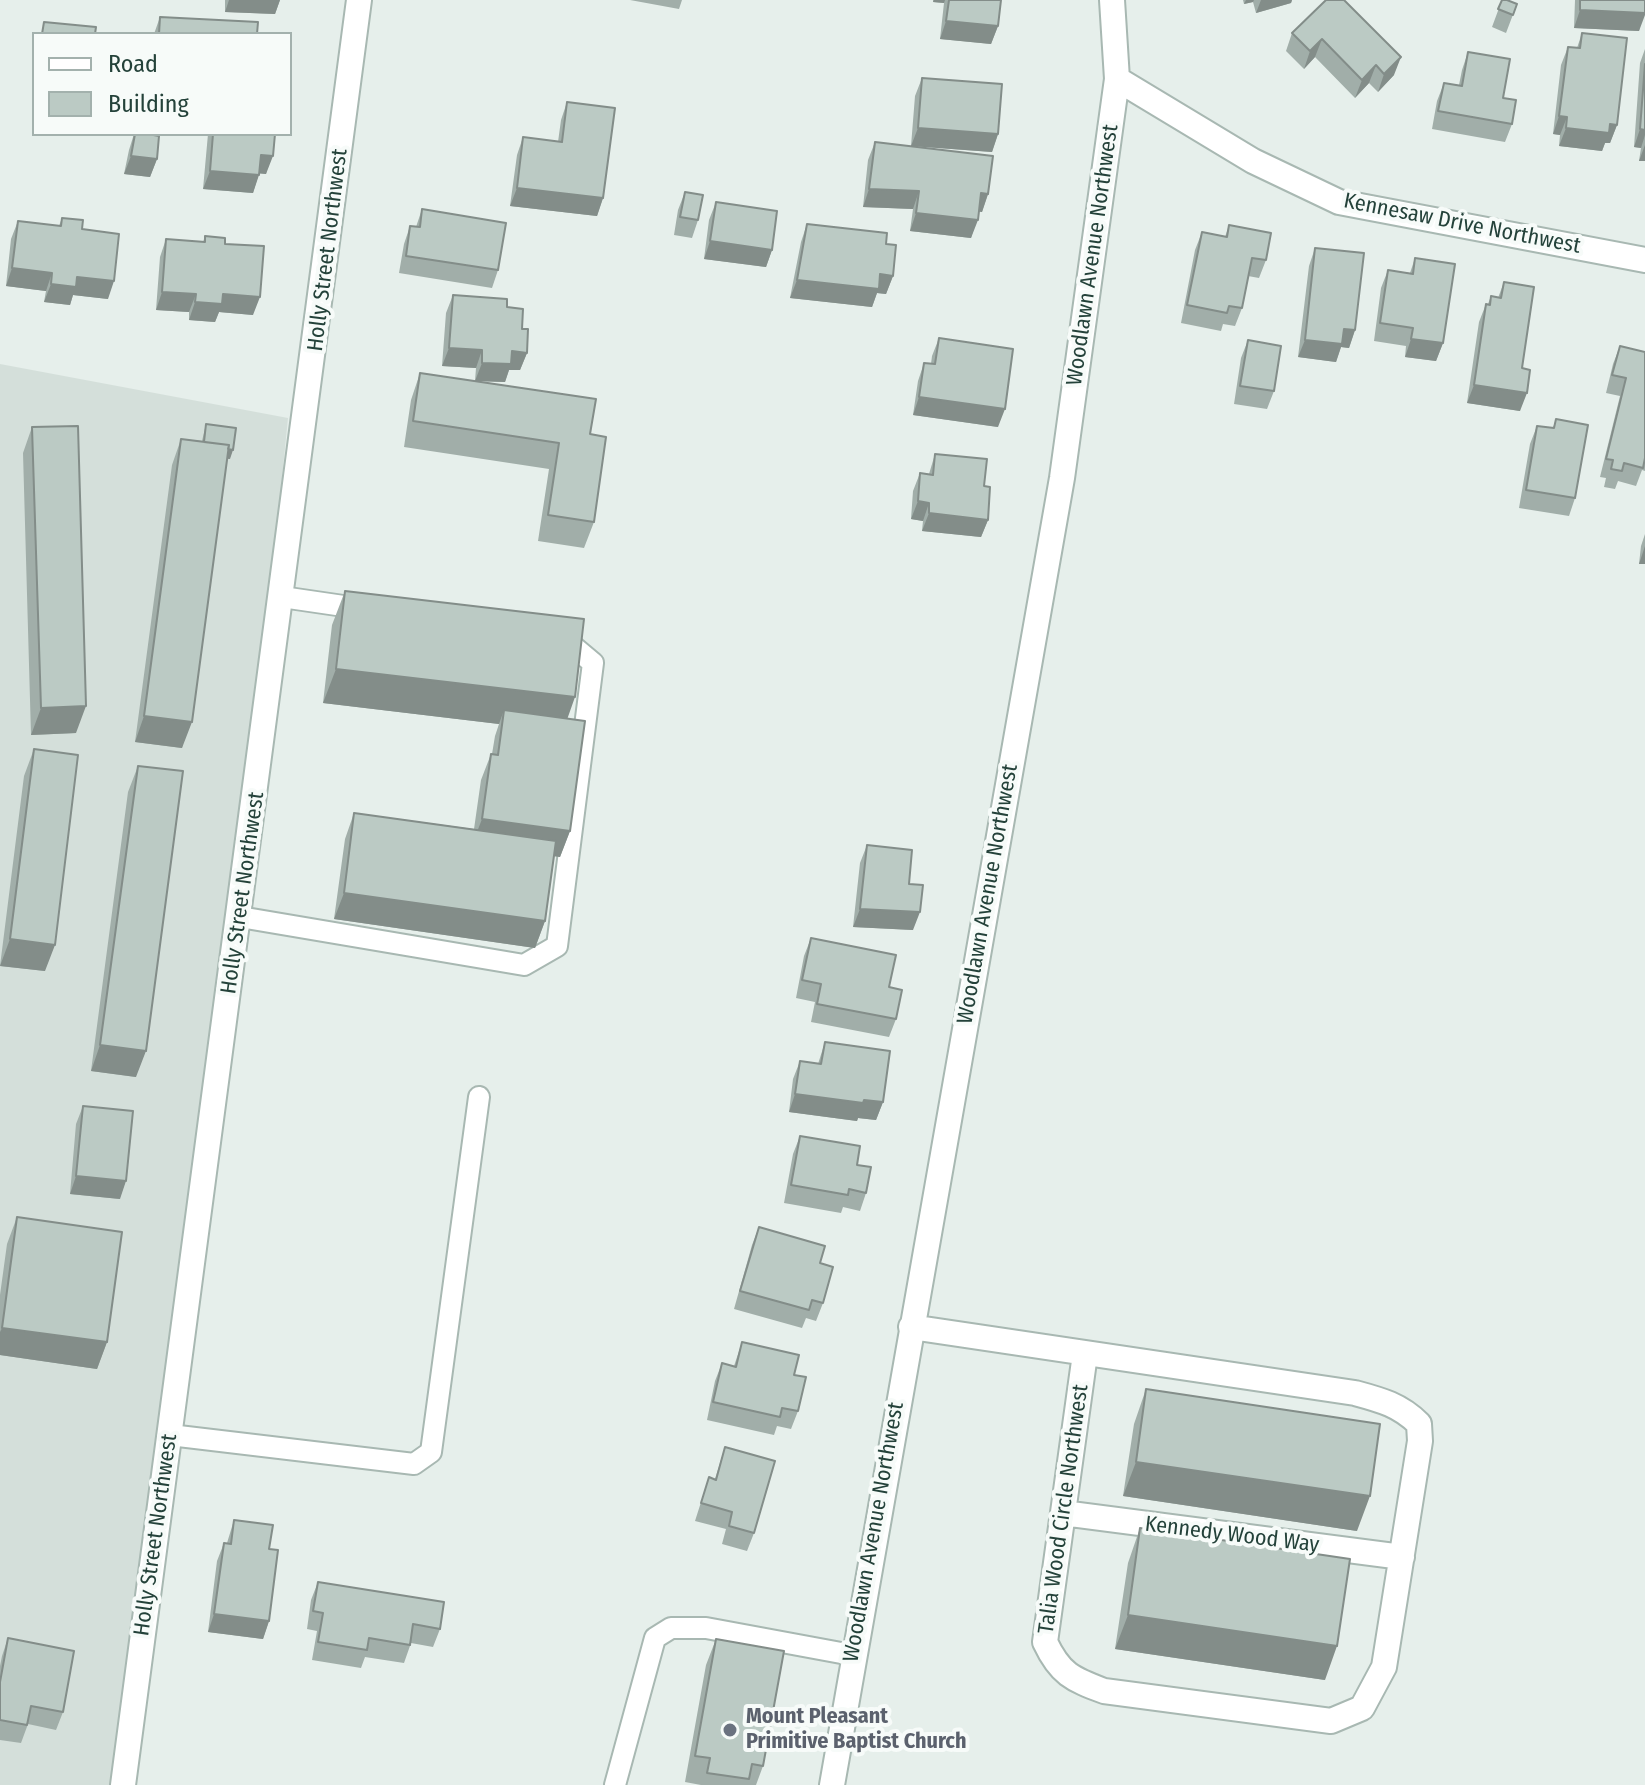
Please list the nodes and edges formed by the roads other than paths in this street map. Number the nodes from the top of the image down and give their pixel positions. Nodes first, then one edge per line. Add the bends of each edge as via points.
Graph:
1 (359, 0) edge
2 (1112, 0) edge
3 (1117, 79) junction
4 (1645, 260) edge
5 (282, 597) junction
6 (392, 613) edge
7 (548, 635) edge
8 (240, 917) junction
9 (479, 1097) dead end
10 (911, 1327) junction
11 (1085, 1354) junction
12 (170, 1435) junction
13 (1063, 1513) junction
14 (1402, 1557) junction
15 (852, 1655) junction
16 (123, 1785) edge
17 (615, 1785) edge
18 (832, 1785) edge

1 - 5 street, Holly Street Northwest
2 - 3 street, Woodlawn Avenue Northwest
3 - 4 street, Kennesaw Drive Northwest via 1253,161 1339,202
3 - 10 street, Woodlawn Avenue Northwest via 1062,478
5 - 6 lane
5 - 8 street, Holly Street Northwest
7 - 8 lane via 563,637 593,663 557,946 524,965
8 - 12 street, Holly Street Northwest
9 - 12 lane via 431,1452 414,1464
10 - 11 street, Talia Wood Circle Northwest
10 - 15 street, Woodlawn Avenue Northwest
11 - 13 street, Talia Wood Circle Northwest
11 - 14 street, Talia Wood Circle Northwest via 1355,1393 1405,1411 1419,1424 1420,1441
12 - 16 street, Holly Street Northwest
13 - 14 street, Kennedy Wood Way
13 - 14 street, Talia Wood Circle Northwest via 1045,1642 1056,1665 1077,1681 1104,1691 1331,1721 1362,1708 1374,1691 1384,1667
15 - 17 lane via 706,1628 671,1628 655,1638
15 - 18 street, Woodlawn Avenue Northwest

